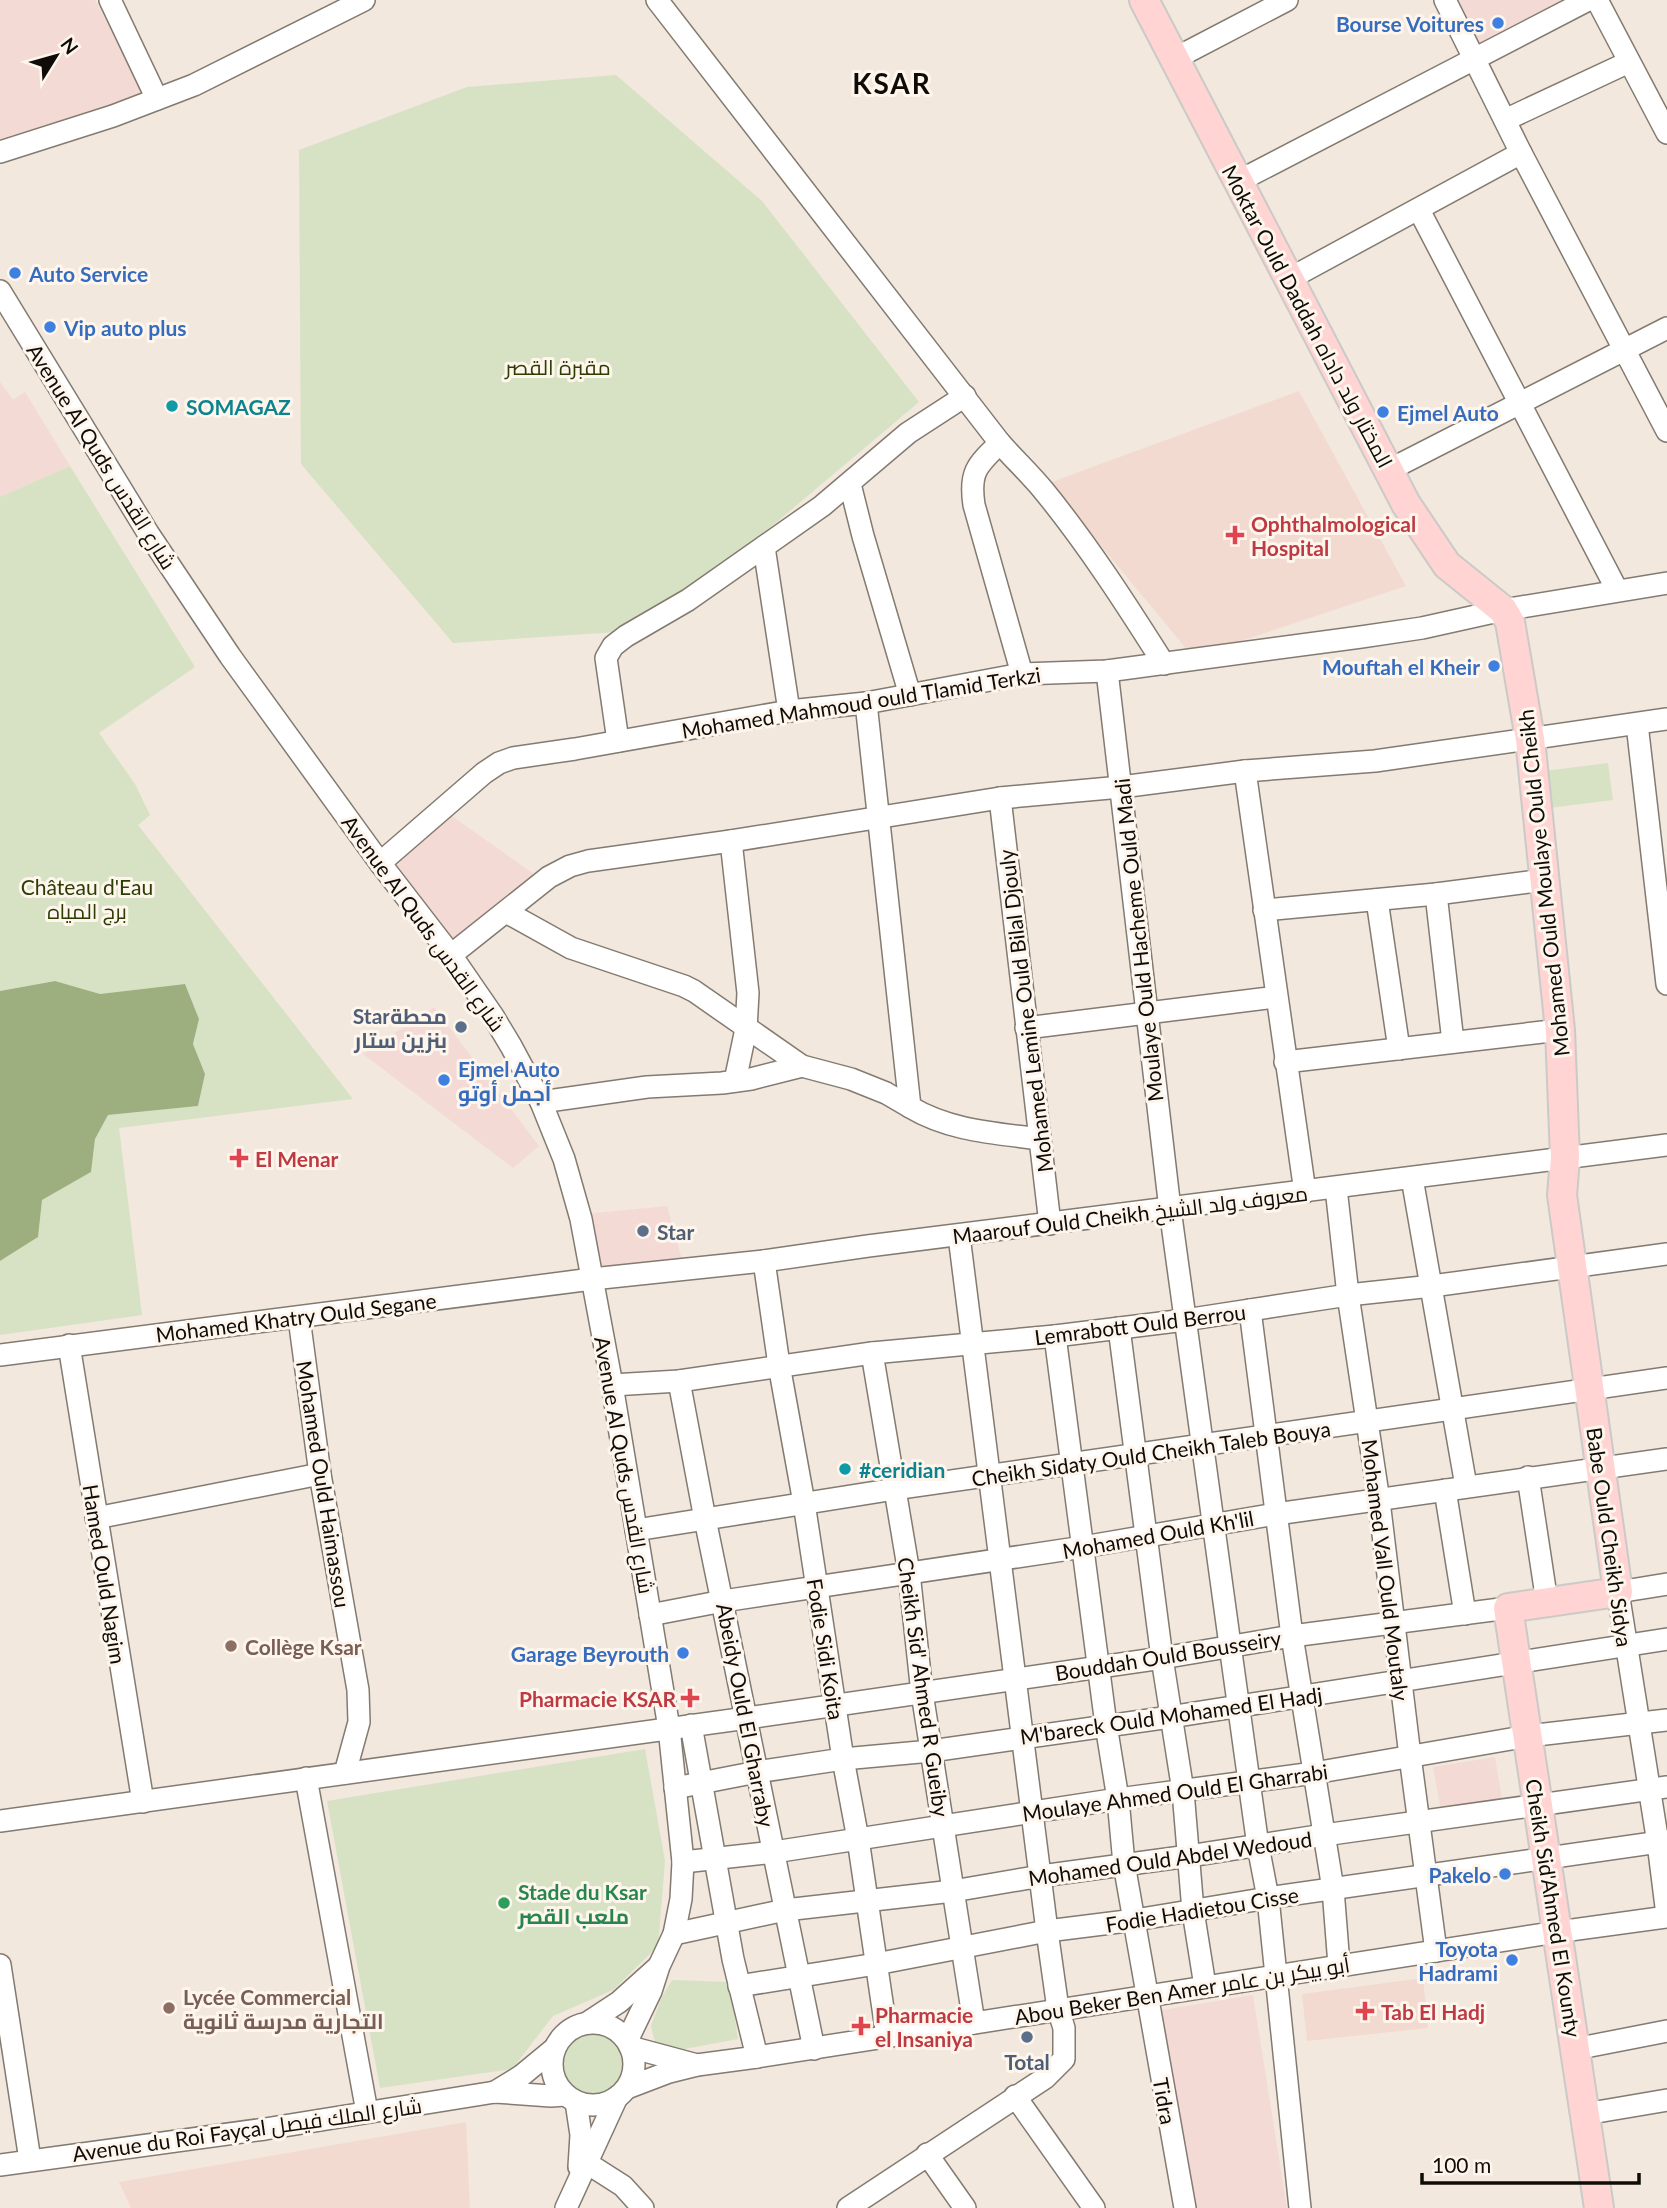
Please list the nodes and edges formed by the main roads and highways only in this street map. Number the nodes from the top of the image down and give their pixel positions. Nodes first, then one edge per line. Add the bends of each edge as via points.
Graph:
1 (1144, 0) edge
2 (1503, 610) joint
3 (1565, 1158) joint
4 (1618, 1592) joint
5 (1508, 1608) joint
6 (1599, 2208) edge

1 - 2 main road, Moktar Ould Daddah المختار ولد داداه via 1406,504 1439,555
2 - 3 main road, Mohamed Ould Moulaye Ould Cheikh via 1510,622 1530,739 1560,1030
3 - 4 main road, Babe Ould Cheikh Sidya via 1562,1195
4 - 5 main road, Bouddah Ould Bousseiry
5 - 6 main road, Cheikh Sid'Ahmed El Kounty

